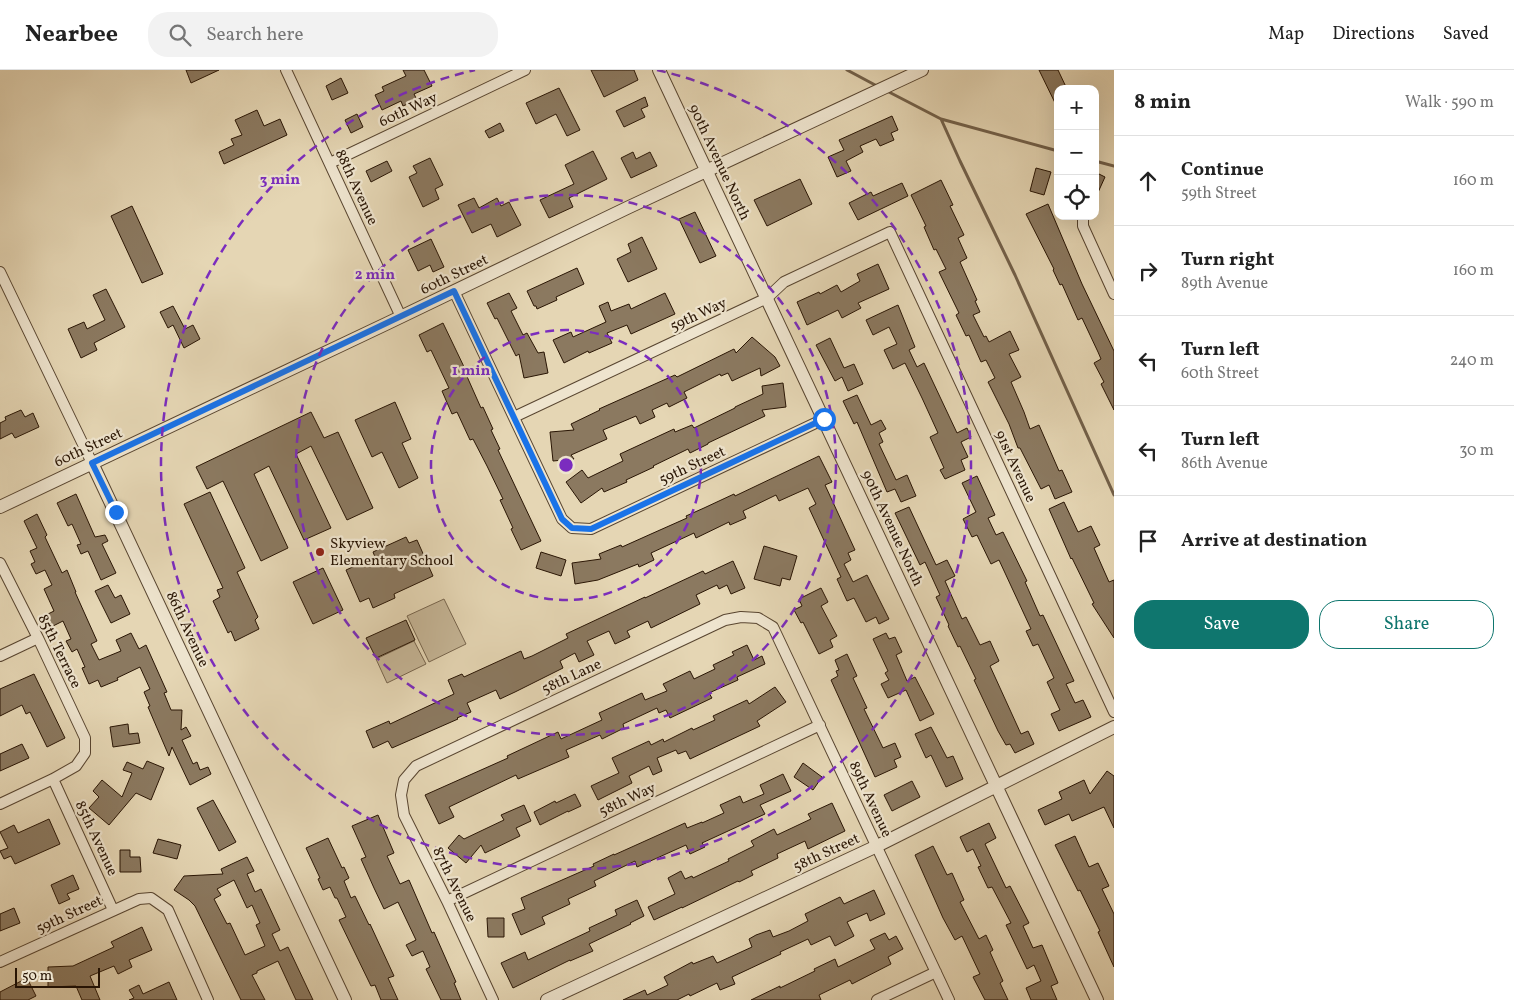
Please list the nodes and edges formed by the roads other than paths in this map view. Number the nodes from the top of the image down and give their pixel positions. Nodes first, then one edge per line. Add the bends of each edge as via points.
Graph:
1 (286, 70) edge
2 (526, 70) edge
3 (659, 70) edge
4 (922, 70) edge
5 (330, 163) junction
6 (707, 172) junction
7 (1083, 220) edge
8 (890, 232) joint
9 (0, 272) edge
10 (1110, 273) edge
11 (454, 291) junction
12 (1114, 294) edge
13 (767, 298) junction
14 (401, 317) junction
15 (514, 417) junction
16 (824, 419) junction
17 (92, 463) junction
18 (0, 507) edge
19 (0, 563) edge
20 (758, 618) joint
21 (38, 638) junction
22 (0, 656) edge
23 (1114, 712) edge
24 (820, 725) junction
25 (1114, 727) edge
26 (53, 779) junction
27 (404, 780) joint
28 (997, 786) junction
29 (0, 804) edge
30 (877, 846) junction
31 (447, 901) junction
32 (113, 910) junction
33 (0, 962) edge
34 (936, 972) junction
35 (208, 1000) edge
36 (344, 1000) edge
37 (493, 1000) edge
38 (547, 1000) edge
39 (877, 1000) edge
40 (949, 1000) edge
41 (1098, 1000) edge

1 - 5 street, 88th Avenue
2 - 5 street, 60th Way
3 - 6 street, 90th Avenue North
4 - 6 street, 60th Street
5 - 14 street, 88th Avenue
6 - 11 street, 60th Street
6 - 13 street, 90th Avenue North
7 - 10 street via 1083,226
8 - 13 street, 59th Way via 784,282
8 - 23 street, 91st Avenue
9 - 17 street, 86th Avenue
10 - 12 street
11 - 14 street, 60th Street
11 - 15 street
13 - 15 street, 59th Way
13 - 16 street, 90th Avenue North
14 - 17 street, 60th Street
15 - 16 street, 59th Street via 562,519 572,528 591,529
16 - 28 street, 90th Avenue North
17 - 18 street, 60th Street
17 - 36 street, 86th Avenue
19 - 21 street, 85th Terrace
20 - 24 street, 89th Avenue via 773,628
20 - 27 street, 58th Lane via 725,620 416,766
21 - 22 street
21 - 26 street, 85th Terrace via 84,738 85,754 76,766
24 - 30 street, 89th Avenue
24 - 31 street, 58th Way
25 - 28 street, 58th Street
26 - 29 street
26 - 32 street, 85th Avenue
27 - 31 street, 87th Avenue via 400,795 404,815
28 - 30 street, 58th Street
28 - 41 street, 90th Avenue North
30 - 34 street, 89th Avenue
30 - 38 street, 58th Street
31 - 37 street, 87th Avenue
32 - 33 street, 59th Street
32 - 35 street, 59th Street via 139,899 151,898 168,910
34 - 39 street
34 - 40 street, 89th Avenue

